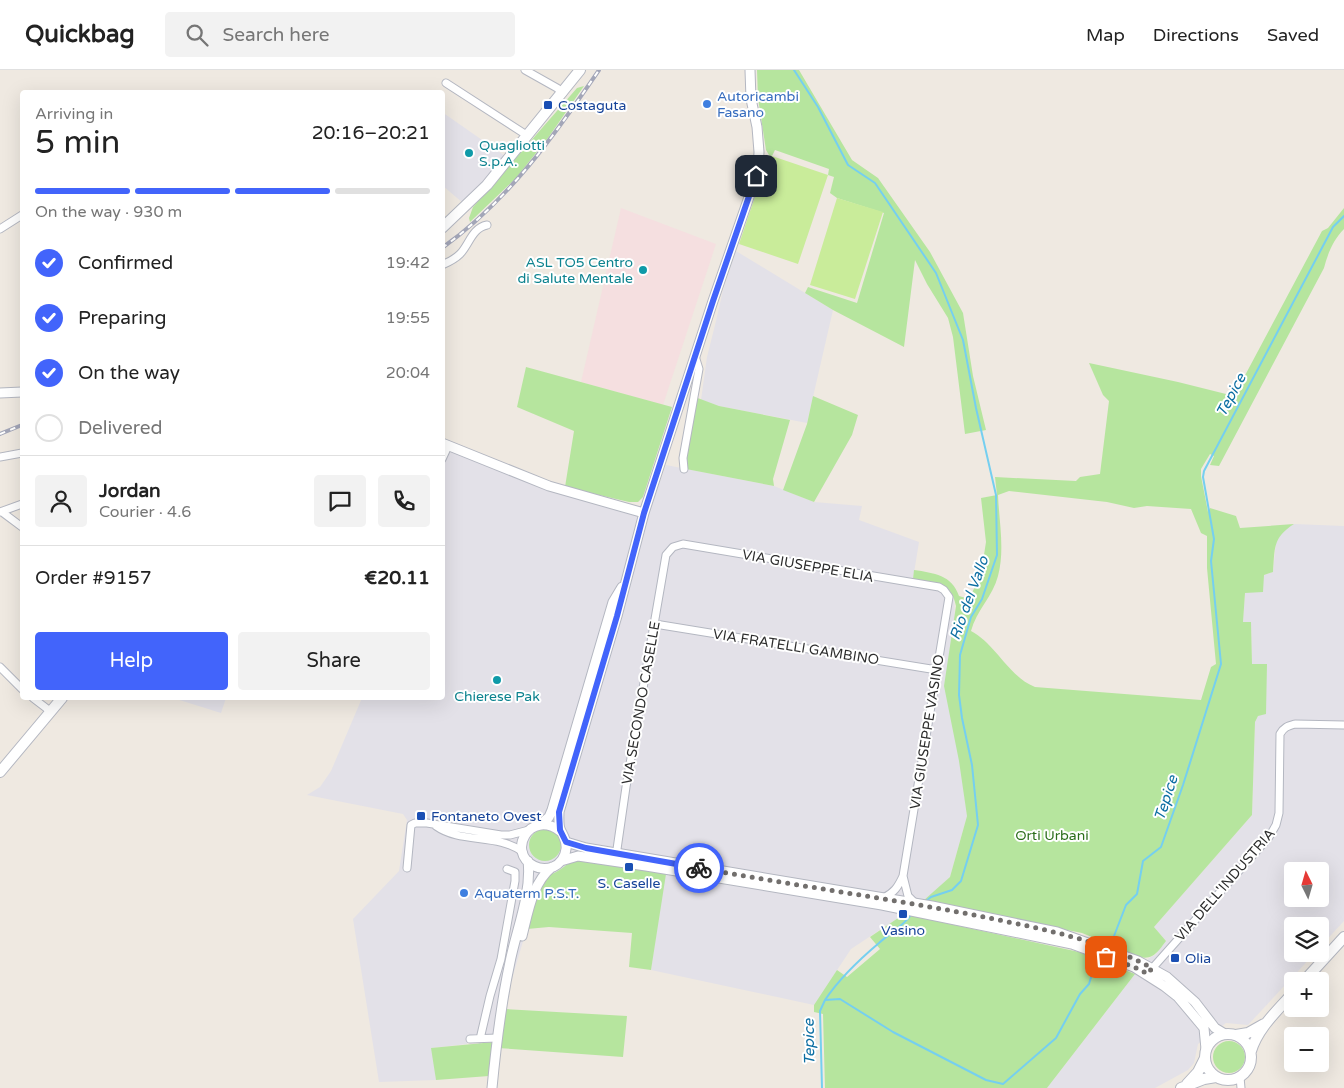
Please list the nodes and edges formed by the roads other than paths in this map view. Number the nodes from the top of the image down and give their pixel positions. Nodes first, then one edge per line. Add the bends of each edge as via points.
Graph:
1 (525, 70) edge
2 (580, 70) edge
3 (750, 70) edge
4 (446, 84) dead end
5 (563, 93) junction
6 (528, 136) junction
7 (20, 216) edge
8 (445, 225) edge
9 (487, 225) dead end
10 (0, 228) edge
11 (445, 262) edge
12 (695, 355) junction
13 (20, 392) edge
14 (0, 393) edge
15 (445, 444) edge
16 (20, 453) edge
17 (0, 457) edge
18 (684, 469) dead end
19 (20, 507) edge
20 (1, 512) edge
21 (644, 513) junction
22 (20, 526) edge
23 (673, 547) joint
24 (626, 580) junction
25 (944, 590) joint
26 (655, 624) junction
27 (0, 667) edge
28 (937, 670) junction
29 (20, 687) edge
30 (35, 700) edge
31 (60, 700) edge
32 (50, 712) junction
33 (1344, 725) edge
34 (0, 772) edge
35 (433, 824) junction
36 (541, 824) junction
37 (529, 830) junction
38 (560, 830) junction
39 (566, 842) junction
40 (522, 852) junction
41 (616, 857) junction
42 (528, 861) junction
43 (561, 861) junction
44 (553, 867) junction
45 (406, 868) dead end
46 (508, 870) dead end
47 (903, 876) junction
48 (882, 898) junction
49 (912, 907) junction
50 (1344, 937) edge
51 (1098, 949) junction
52 (1150, 971) junction
53 (1312, 972) edge
54 (505, 989) junction
55 (1284, 1003) edge
56 (1267, 1022) junction
57 (1225, 1034) junction
58 (1236, 1035) junction
59 (497, 1038) junction
60 (470, 1039) dead end
61 (480, 1039) junction
62 (1251, 1051) junction
63 (1205, 1053) junction
64 (1216, 1077) junction
65 (1240, 1077) junction
66 (1183, 1087) edge
67 (492, 1088) edge
68 (1241, 1088) edge

1 - 5 street
2 - 5 main road
3 - 12 street via 758,171
4 - 6 street
5 - 6 main road
6 - 8 main road via 473,199
7 - 10 street
9 - 11 street via 469,238 461,253
12 - 18 street via 699,369 683,458
12 - 21 street
13 - 14 street
15 - 21 street via 556,488
16 - 17 street
19 - 20 street
20 - 22 street
21 - 24 street
23 - 25 street, VIA GIUSEPPE ELIA via 683,544
23 - 26 street, VIA SECONDO CASELLE via 666,555
24 - 36 street via 613,602 552,810
24 - 38 street via 559,812
25 - 28 street, VIA GIUSEPPE VASINO via 949,596
26 - 28 street, VIA FRATELLI GAMBINO
26 - 41 street, VIA SECONDO CASELLE
27 - 29 street
28 - 47 street, VIA GIUSEPPE VASINO
30 - 32 street
31 - 32 main road
32 - 34 main road
33 - 52 street, VIA DELL'INDUSTRIA via 1295,724 1282,730 1276,825 1269,837
35 - 37 street via 501,835
35 - 40 street via 444,832 506,842
35 - 45 street via 419,822 412,826
36 - 37 street
36 - 38 street
37 - 40 street via 523,840
38 - 39 street
39 - 41 street
39 - 43 street
40 - 42 street
41 - 43 street via 578,856
41 - 48 street
41 - 49 street
42 - 44 street via 539,868
42 - 54 street via 529,880
43 - 44 street
44 - 54 street via 538,884
46 - 61 street via 515,872 515,881 501,958
47 - 48 street, VIA GIUSEPPE VASINO via 892,893
47 - 49 street, VIA GIUSEPPE VASINO
48 - 49 street
49 - 51 street via 924,913
49 - 51 street via 932,906 1057,932
50 - 53 main road
51 - 52 street via 1138,960
52 - 57 street via 1167,977 1181,988 1215,1028
52 - 63 street via 1204,1028
54 - 59 street
55 - 56 main road
56 - 58 main road via 1248,1033
56 - 62 main road
57 - 58 main road
57 - 63 main road via 1213,1039
58 - 62 main road via 1248,1044
59 - 61 street
59 - 67 street
60 - 61 street
62 - 65 main road via 1250,1066
63 - 64 main road via 1210,1072
63 - 66 main road via 1198,1072
64 - 65 main road via 1228,1080
64 - 66 main road
65 - 68 street

